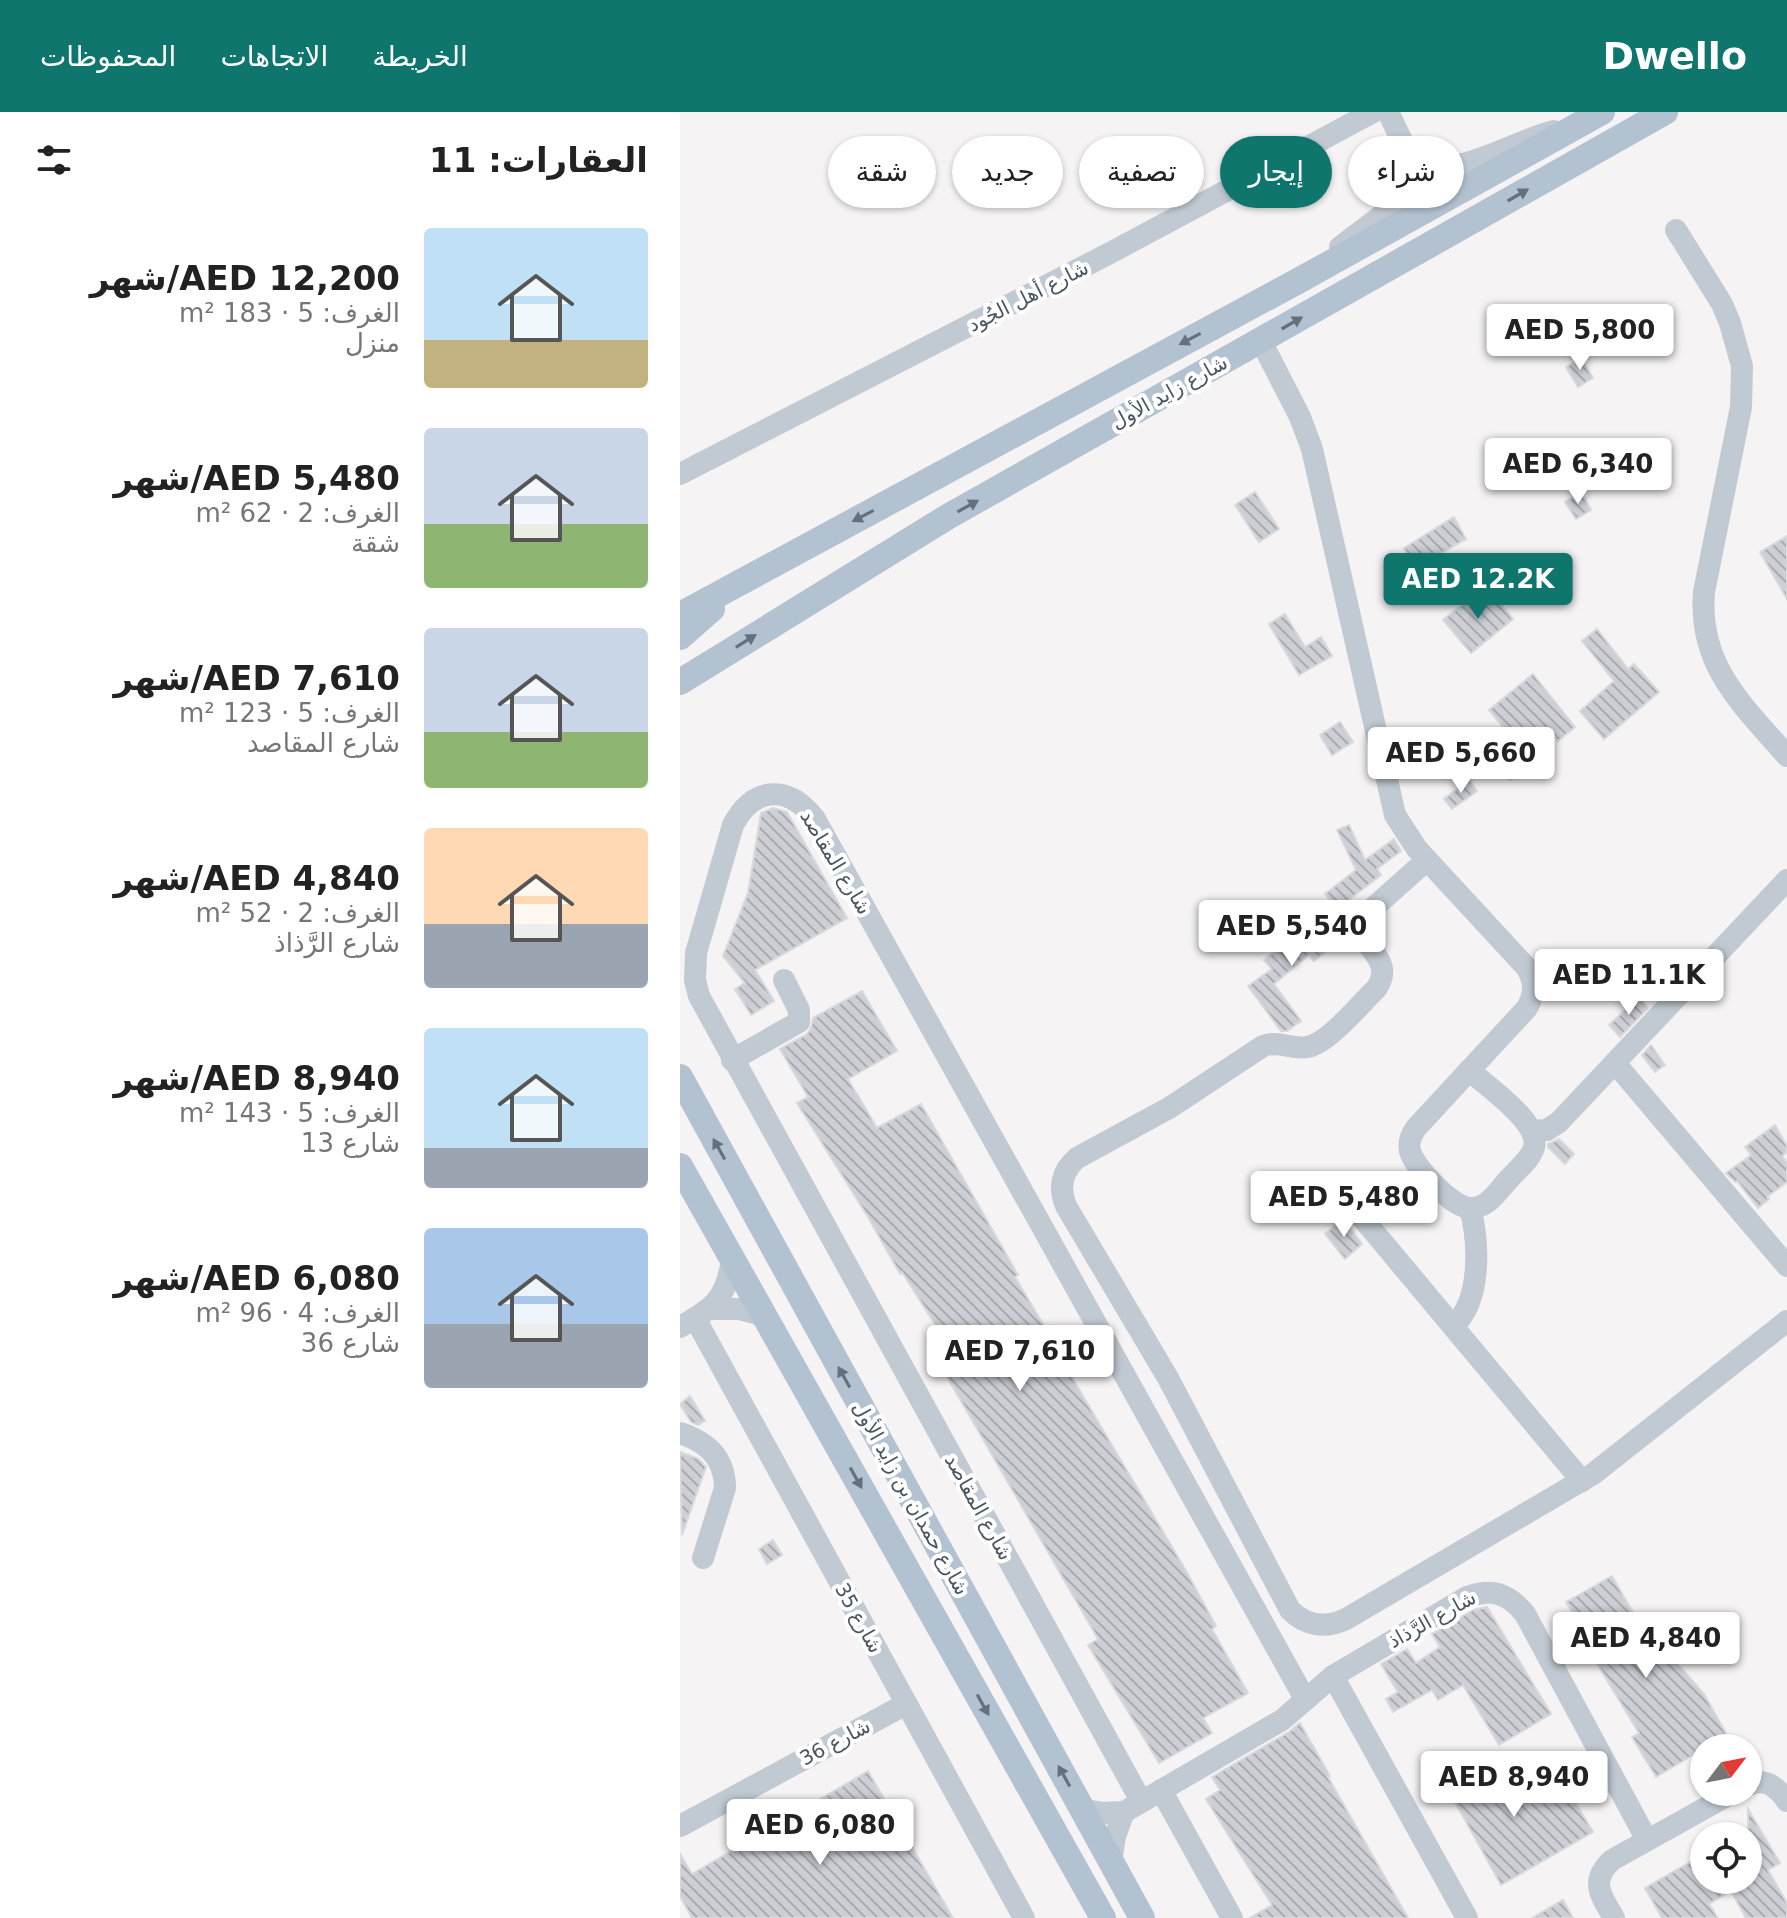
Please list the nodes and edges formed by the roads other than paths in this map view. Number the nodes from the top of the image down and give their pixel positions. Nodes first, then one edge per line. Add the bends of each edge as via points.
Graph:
1 (1373, 112) edge
2 (1388, 112) edge
3 (1602, 112) edge
4 (1665, 112) edge
5 (1575, 127) junction
6 (1401, 136) edge
7 (1464, 163) edge
8 (1391, 208) edge
9 (1676, 230) dead end
10 (1298, 281) junction
11 (1261, 341) junction
12 (680, 474) edge
13 (737, 584) junction
14 (680, 615) edge
15 (680, 637) edge
16 (680, 682) edge
17 (1787, 756) edge
18 (1427, 860) junction
19 (1787, 880) edge
20 (784, 980) dead end
21 (732, 1060) junction
22 (1615, 1063) junction
23 (1469, 1070) junction
24 (680, 1077) edge
25 (1533, 1131) junction
26 (680, 1166) edge
27 (1354, 1208) dead end
28 (1470, 1208) junction
29 (732, 1258) junction
30 (1787, 1266) edge
31 (765, 1316) junction
32 (696, 1318) edge
33 (1787, 1321) edge
34 (1453, 1326) junction
35 (680, 1433) edge
36 (1582, 1481) junction
37 (703, 1558) dead end
38 (1333, 1676) junction
39 (1305, 1699) junction
40 (906, 1704) junction
41 (1762, 1782) edge
42 (1142, 1801) junction
43 (1787, 1801) edge
44 (1709, 1806) edge
45 (1082, 1810) junction
46 (680, 1826) edge
47 (1647, 1840) junction
48 (1111, 1862) junction
49 (1086, 1888) junction
50 (1024, 1918) edge
51 (1087, 1918) edge
52 (1103, 1918) edge
53 (1142, 1918) edge
54 (1232, 1918) edge
55 (1467, 1918) edge
56 (1614, 1918) edge

1 - 12 street, شارع أهل الجُود
2 - 6 street
3 - 5 main road, شارع زايد الأول
11 -> 4 main road, شارع زايد الأول
5 - 7 street via 1540,134
5 - 10 main road, شارع زايد الأول
8 - 10 street
9 - 17 street via 1730,323 1742,366 1743,386 1704,592 1703,627 1719,674
10 -> 13 main road, شارع زايد الأول
16 -> 11 main road, شارع زايد الأول via 949,516
11 - 18 street via 1312,449 1390,802 1401,827
13 - 14 main road, شارع زايد الأول
13 - 15 main road
18 - 23 street via 1533,980 1527,1008
18 - 36 street via 1363,917 1361,932 1380,960 1382,979 1324,1040 1303,1048 1263,1046 1169,1108 1077,1158 1064,1175 1063,1198 1168,1378 1290,1610 1305,1621 1338,1623
19 - 22 street
20 - 21 street via 799,1010 799,1022
21 - 39 street, شارع المقاصد via 699,996 696,953 733,825 751,801 780,794 794,798 815,819
21 - 42 street, شارع المقاصد
22 - 25 street via 1559,1122
22 - 30 street
23 - 25 street
23 - 28 street via 1413,1132 1409,1148 1452,1202
45 -> 24 main road, شارع حمدان بن زايد الأول
25 - 28 street via 1531,1154 1488,1202
26 - 29 main road, شارع حمدان بن زايد الأول
27 - 34 street
28 - 34 street via 1476,1269 1466,1310
29 - 31 main road, شارع حمدان بن زايد الأول
29 - 32 street via 726,1285
31 - 32 street via 739,1309
31 -> 49 main road, شارع حمدان بن زايد الأول
32 - 40 street, شارع 35
33 - 36 street
34 - 36 street
35 - 37 street via 708,1448 725,1477
38 - 39 street, شارع الرَّذاذ
38 - 47 street, شارع الرَّذاذ via 1467,1597 1499,1593 1513,1600
38 - 55 street
39 - 42 street, شارع الرَّذاذ via 1282,1720
40 - 46 street, شارع 36
40 - 50 street, شارع 35
41 - 43 street via 1778,1788
42 - 45 street via 1103,1813
42 - 48 street via 1115,1836
42 - 54 street, شارع المقاصد
44 - 47 street
45 - 48 main road, شارع حمدان بن زايد الأول
47 - 56 street via 1612,1860 1599,1877 1599,1889
48 - 53 main road, شارع حمدان بن زايد الأول
49 - 51 main road
49 - 52 main road, شارع حمدان بن زايد الأول

